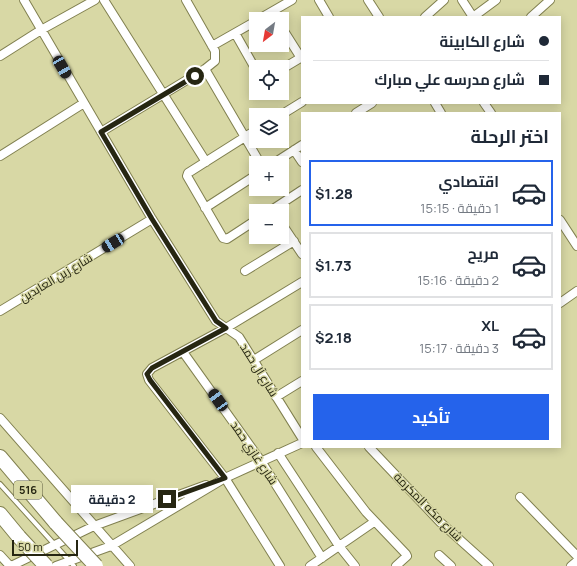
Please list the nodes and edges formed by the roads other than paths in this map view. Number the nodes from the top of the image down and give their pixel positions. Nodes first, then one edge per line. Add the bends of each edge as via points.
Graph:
1 (24, 0) edge
2 (95, 0) edge
3 (104, 0) edge
4 (186, 0) edge
5 (292, 0) edge
6 (319, 0) edge
7 (368, 0) edge
8 (444, 0) edge
9 (462, 0) edge
10 (496, 0) edge
11 (550, 0) edge
12 (278, 12) edge
13 (329, 16) edge
14 (377, 16) edge
15 (426, 16) edge
16 (472, 16) edge
17 (474, 16) edge
18 (532, 16) edge
19 (249, 25) edge
20 (41, 30) junction
21 (235, 33) junction
22 (289, 39) edge
23 (212, 46) junction
24 (0, 56) edge
25 (301, 57) edge
26 (250, 60) edge
27 (289, 65) edge
28 (205, 70) junction
29 (164, 94) junction
30 (84, 103) junction
31 (301, 103) edge
32 (370, 104) edge
33 (289, 110) edge
34 (358, 112) edge
35 (101, 132) junction
36 (249, 134) edge
37 (245, 137) junction
38 (301, 146) edge
39 (294, 150) junction
40 (0, 156) edge
41 (256, 156) edge
42 (285, 156) edge
43 (301, 160) edge
44 (206, 162) junction
45 (249, 180) edge
46 (301, 191) edge
47 (281, 204) edge
48 (205, 208) junction
49 (152, 219) junction
50 (561, 222) edge
51 (249, 224) edge
52 (289, 234) edge
53 (294, 241) junction
54 (577, 246) edge
55 (301, 252) edge
56 (245, 271) dead end
57 (301, 283) edge
58 (577, 291) edge
59 (561, 302) edge
60 (0, 311) edge
61 (226, 328) junction
62 (301, 331) edge
63 (183, 352) junction
64 (254, 360) junction
65 (301, 382) edge
66 (276, 397) junction
67 (0, 418) edge
68 (301, 436) edge
69 (301, 443) edge
70 (317, 448) edge
71 (370, 448) edge
72 (278, 453) junction
73 (0, 457) edge
74 (261, 461) junction
75 (225, 478) junction
76 (0, 484) edge
77 (520, 496) dead end
78 (0, 514) edge
79 (374, 522) junction
80 (94, 526) junction
81 (111, 546) junction
82 (339, 546) junction
83 (0, 555) edge
84 (439, 555) dead end
85 (577, 556) edge
86 (322, 558) junction
87 (577, 561) edge
88 (11, 566) edge
89 (46, 566) edge
90 (56, 566) edge
91 (74, 566) edge
92 (96, 566) edge
93 (130, 566) edge
94 (280, 566) edge
95 (310, 566) edge
96 (355, 566) edge
97 (396, 566) edge
98 (451, 566) edge
99 (489, 566) edge
100 (571, 566) edge

1 - 20 street, شارع آل حمد
2 - 20 street
3 - 29 street
4 - 23 street
5 - 12 street
6 - 13 street
7 - 14 street
8 - 15 street
9 - 16 street
10 - 17 street
11 - 18 street
19 - 21 street
20 - 24 street
20 - 30 street, شارع آل حمد
21 - 23 street
21 - 26 street
22 - 25 street
23 - 28 street via 216,57 212,65
25 - 27 street
28 - 29 street
28 - 37 street
29 - 35 street
29 - 44 street
30 - 35 street, شارع آل حمد
30 - 40 street
31 - 33 street
32 - 34 street
35 - 49 street, شارع آل حمد
36 - 37 street
37 - 41 street
37 - 44 street
38 - 39 street
39 - 42 street
39 - 43 street
44 - 48 street via 187,176
45 - 48 street
46 - 47 street
48 - 51 street via 225,239
49 - 60 street, شارع زين العابدين
49 - 61 street, شارع آل حمد via 216,321
50 - 54 street
52 - 53 street
53 - 55 street
53 - 56 street
57 - 61 street
58 - 59 street
61 - 63 street
61 - 64 street, شارع آل حمد via 239,336
62 - 64 street
63 - 74 street, شارع غازي حمد
63 - 75 street via 152,368 147,377
64 - 66 street, شارع آل حمد
65 - 66 street
66 - 68 street, شارع آل حمد
67 - 80 street
69 - 72 street
70 - 79 street
71 - 99 street, شارع مكه المكرمة via 440,522
72 - 74 street
72 - 82 street
73 - 92 highway, 516, bridge
74 - 75 street
74 - 86 street, شارع غازي حمد
75 - 80 street
75 - 81 street
75 - 94 street
76 - 91 lane
77 - 85 street
78 - 89 highway, bridge
79 - 82 street
79 - 97 street via 407,556
80 - 81 street
80 - 88 street
81 - 90 street
81 - 93 street
82 - 86 street
82 - 96 street
83 - 88 street
84 - 98 street
86 - 95 street
87 - 100 street

